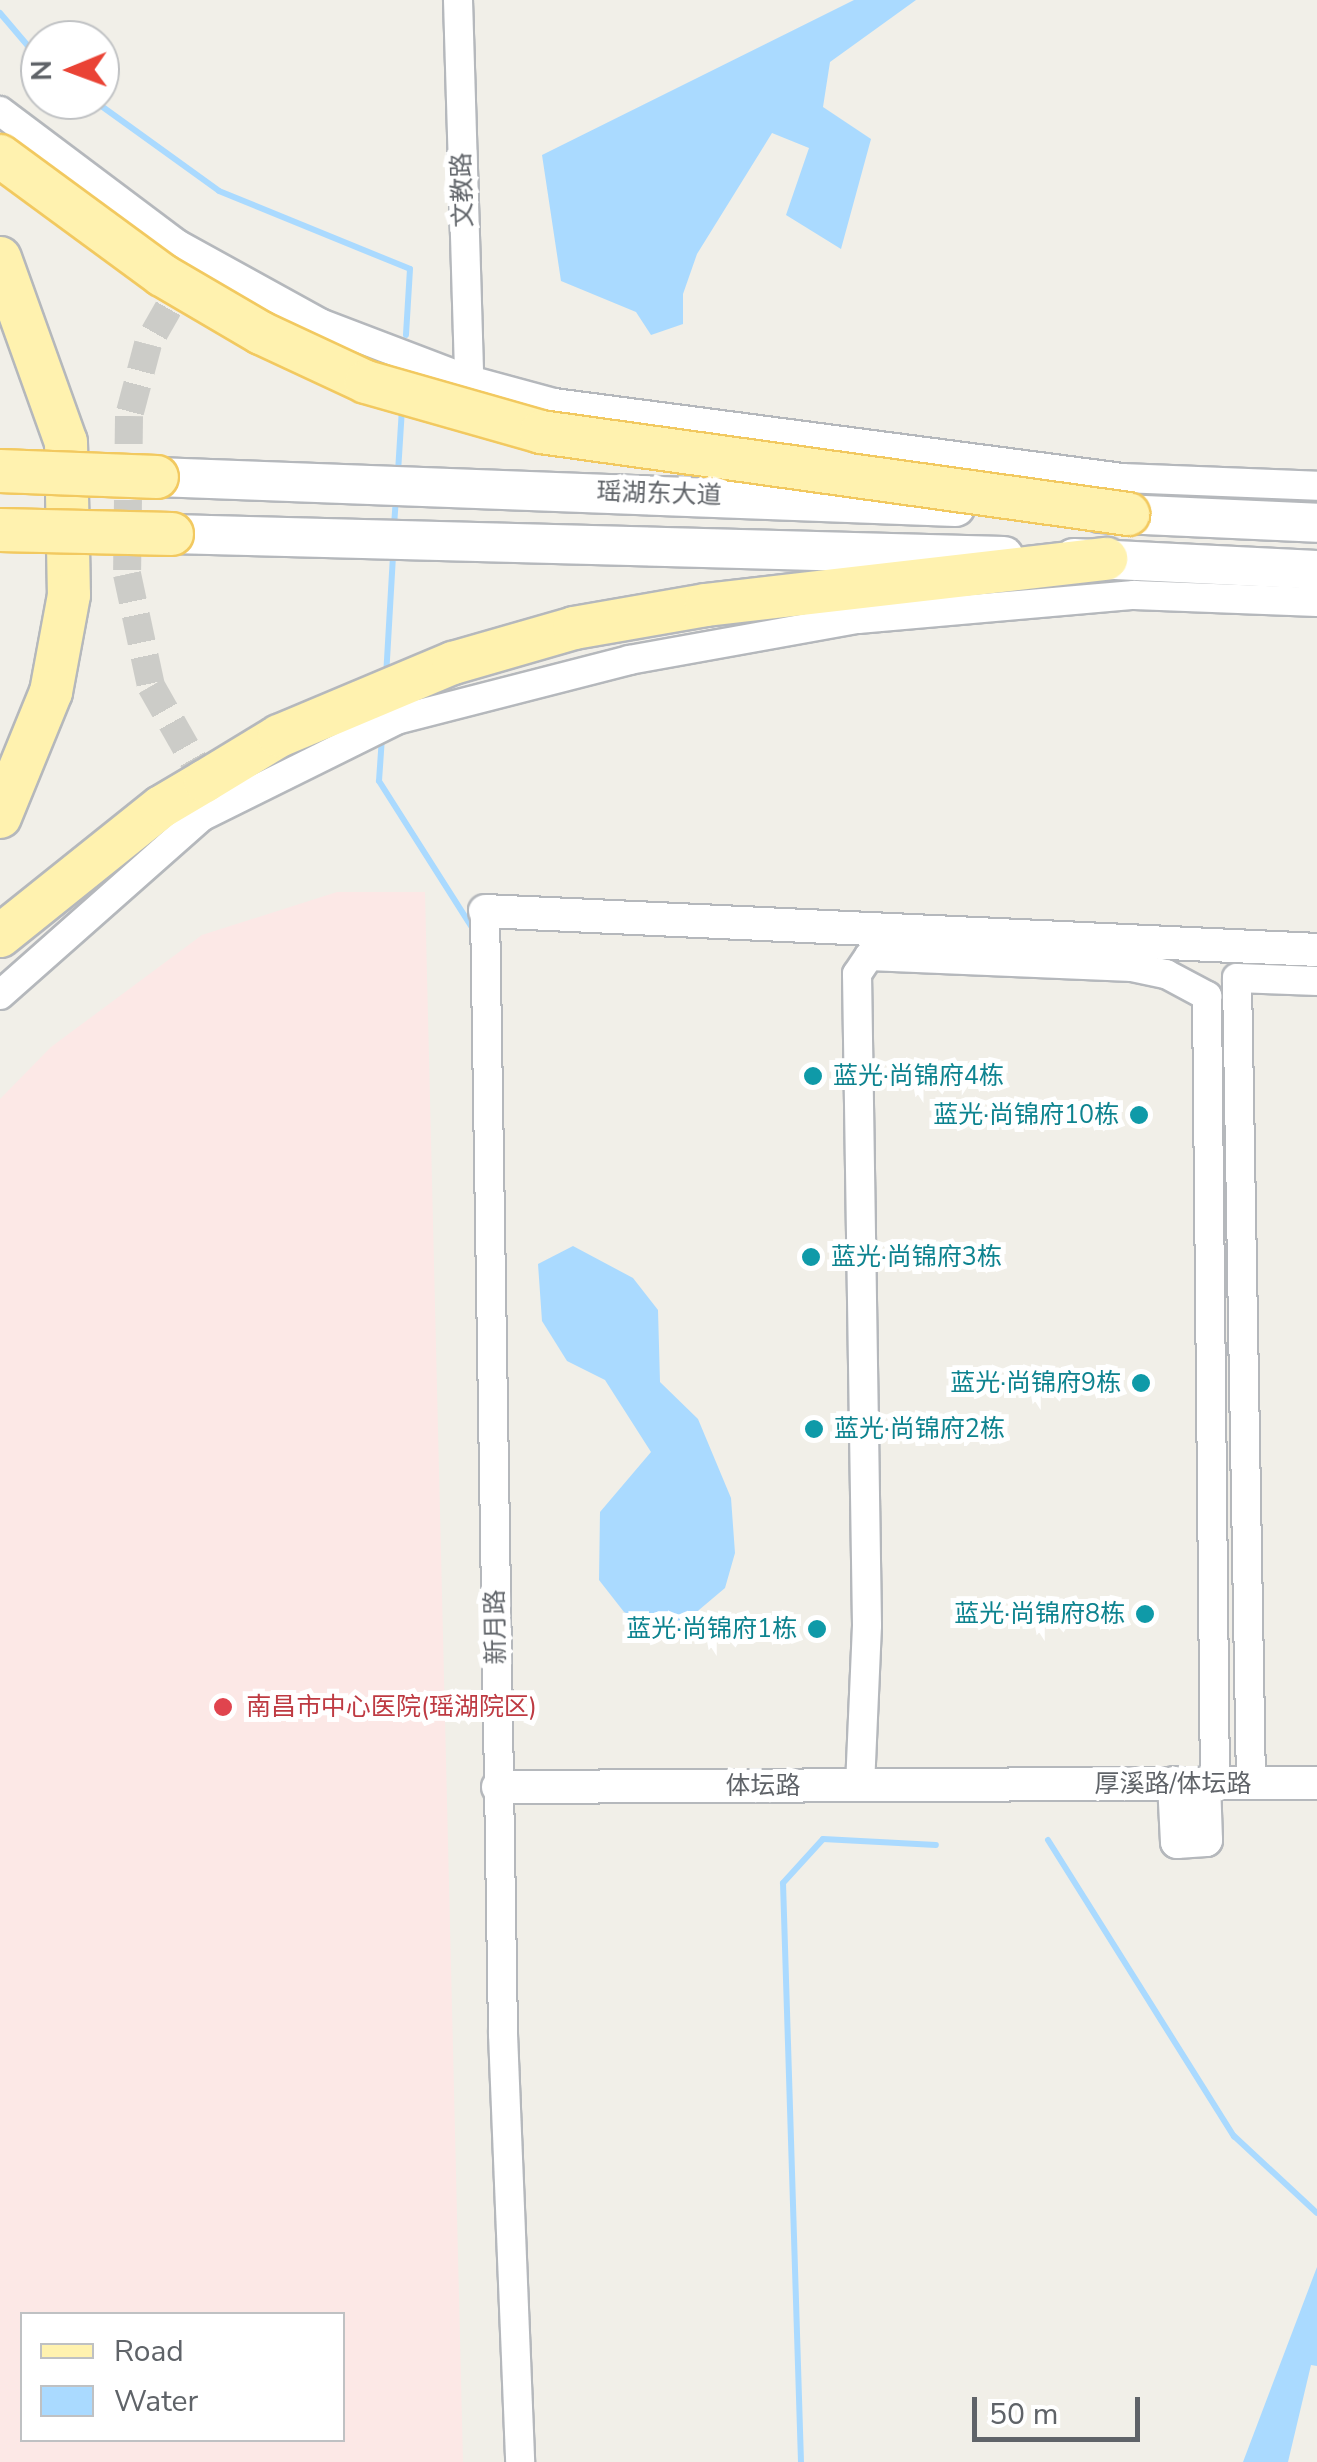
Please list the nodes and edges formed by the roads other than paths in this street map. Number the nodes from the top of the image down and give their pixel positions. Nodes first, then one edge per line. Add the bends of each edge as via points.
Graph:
1 (458, 0) edge
2 (0, 111) edge
3 (0, 156) edge
4 (0, 258) edge
5 (469, 380) junction
6 (0, 471) edge
7 (156, 476) joint
8 (1317, 486) edge
9 (1128, 514) junction
10 (1317, 522) edge
11 (0, 530) edge
12 (172, 534) joint
13 (1106, 559) junction
14 (1317, 570) edge
15 (1317, 602) edge
16 (203, 799) junction
17 (0, 818) edge
18 (486, 911) joint
19 (0, 936) edge
20 (1317, 950) edge
21 (1317, 981) edge
22 (0, 994) edge
23 (1317, 1782) edge
24 (1198, 1783) junction
25 (1251, 1783) junction
26 (1012, 1785) joint
27 (860, 1786) junction
28 (498, 1788) junction
29 (520, 2462) edge

1 - 5 street, 文教路
2 - 5 street via 176,244 320,323
3 - 9 main road, bridge via 162,276 366,382 594,441
4 - 17 main road via 66,442 69,594 51,692
5 - 8 street via 554,403 1122,478
6 - 7 main road, 瑶湖东大道, bridge
7 - 9 main road, 瑶湖东大道
9 - 10 main road, 瑶湖东大道
11 - 12 main road, bridge
12 - 13 main road
13 - 14 main road
13 - 16 main road via 706,605 574,628 454,663 279,736
15 - 16 street via 1134,595 858,618 628,660 396,720
16 - 19 main road via 161,807
16 - 22 street
18 - 20 street
18 - 28 street, 新月路
21 - 25 street via 1237,978
23 - 25 street, 厚溪路/体坛路
24 - 25 street, 厚溪路/体坛路
24 - 26 street, 厚溪路/体坛路
24 - 27 street via 1207,996 1166,974 1132,967 869,956 857,974 867,1625
26 - 27 street, 体坛路
27 - 28 street, 体坛路
28 - 29 street, 新月路

